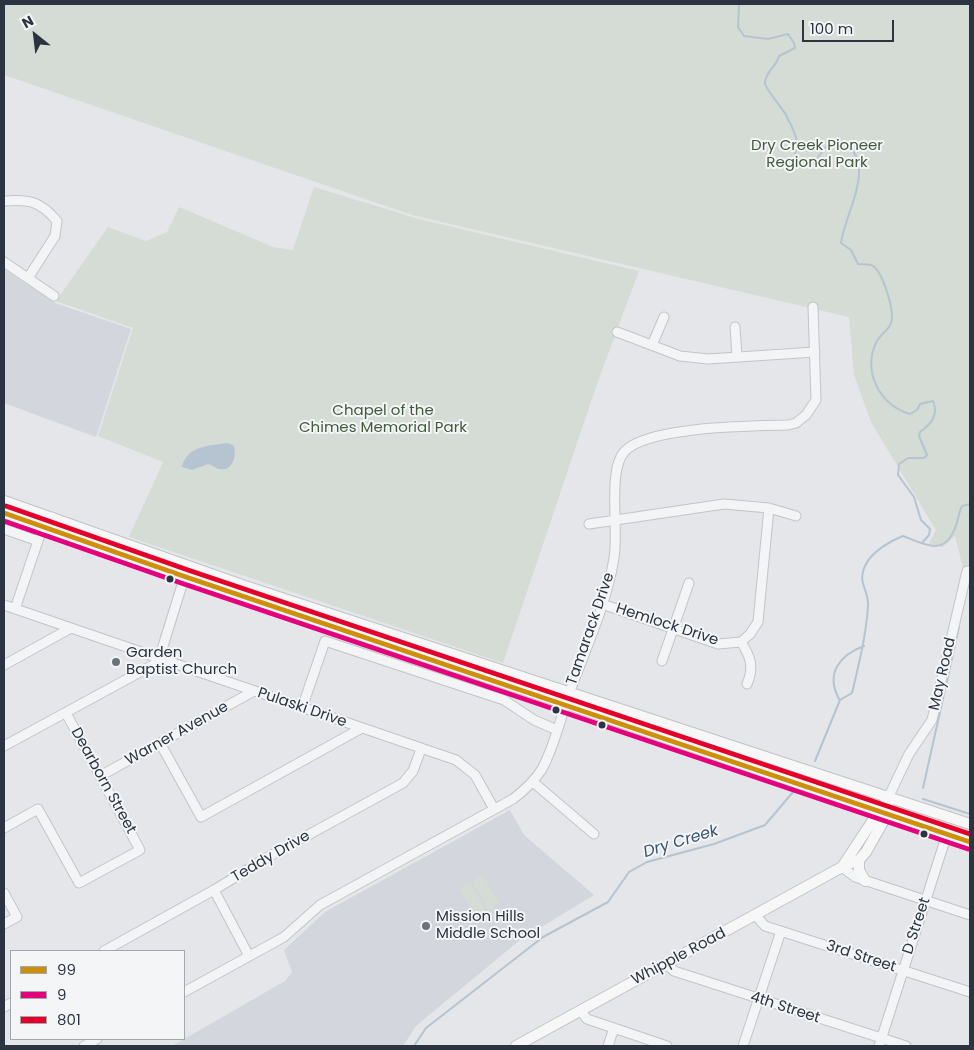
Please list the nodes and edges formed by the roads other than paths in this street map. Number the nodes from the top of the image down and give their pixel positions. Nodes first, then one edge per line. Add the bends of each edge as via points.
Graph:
1 (4, 201) edge
2 (4, 262) edge
3 (28, 278) junction
4 (54, 296) dead end
5 (813, 307) dead end
6 (664, 317) dead end
7 (735, 327) dead end
8 (617, 332) dead end
9 (652, 345) junction
10 (815, 352) junction
11 (737, 356) junction
12 (4, 501) edge
13 (769, 508) junction
14 (4, 513) edge
15 (796, 516) dead end
16 (52, 517) junction
17 (617, 522) junction
18 (588, 524) dead end
19 (43, 526) junction
20 (4, 529) edge
21 (38, 541) junction
22 (186, 566) junction
23 (966, 571) dead end
24 (186, 577) junction
25 (689, 583) dead end
26 (602, 604) junction
27 (4, 605) edge
28 (15, 609) junction
29 (72, 628) junction
30 (672, 628) junction
31 (741, 642) junction
32 (159, 659) junction
33 (662, 661) dead end
34 (4, 665) edge
35 (747, 684) dead end
36 (254, 691) junction
37 (568, 699) junction
38 (302, 708) junction
39 (66, 713) junction
40 (360, 729) junction
41 (557, 730) junction
42 (160, 743) junction
43 (4, 746) edge
44 (421, 749) junction
45 (100, 776) junction
46 (534, 782) junction
47 (889, 796) junction
48 (494, 809) junction
49 (884, 812) junction
50 (970, 824) edge
51 (4, 828) edge
52 (594, 834) dead end
53 (948, 834) junction
54 (970, 842) edge
55 (859, 860) junction
56 (842, 867) junction
57 (865, 881) junction
58 (214, 890) junction
59 (4, 893) edge
60 (926, 900) junction
61 (970, 915) edge
62 (756, 916) junction
63 (4, 924) edge
64 (781, 931) junction
65 (106, 950) edge
66 (250, 956) junction
67 (666, 964) junction
68 (903, 970) junction
69 (185, 991) edge
70 (970, 992) edge
71 (758, 1000) junction
72 (581, 1011) junction
73 (614, 1028) junction
74 (95, 1040) edge
75 (880, 1042) edge
76 (84, 1046) edge
77 (516, 1046) edge
78 (608, 1046) edge
79 (667, 1046) edge
80 (743, 1046) edge
81 (906, 1046) edge

1 - 3 street via 27,199 49,212 57,221 55,236
2 - 3 street
3 - 4 street
5 - 10 street, Tamarack Drive
6 - 9 street
7 - 11 street
8 - 9 street
9 - 11 street via 680,356 708,359
10 - 11 street
10 - 17 street, Tamarack Drive via 816,400 796,423 710,427 650,439 625,451 618,460 615,473
12 - 16 main road
13 - 15 street
13 - 17 street via 724,504
13 - 31 street, Hemlock Drive via 758,622
14 - 19 main road
16 - 19 street
16 - 22 main road
17 - 18 street
17 - 26 street, Tamarack Drive via 614,559
19 - 21 street
19 - 24 main road
20 - 21 street
21 - 28 street
22 - 24 street
22 - 37 main road
23 - 47 street, May Road via 932,720 909,754
24 - 32 street
24 - 37 main road
25 - 30 street
26 - 30 street, Hemlock Drive
26 - 37 street, Tamarack Drive
27 - 28 street, Pulaski Drive
28 - 29 street, Pulaski Drive
29 - 32 street, Pulaski Drive
29 - 34 street
30 - 31 street, Hemlock Drive via 718,644
30 - 33 street
31 - 35 street via 752,666
32 - 36 street, Pulaski Drive
32 - 39 street
36 - 38 street, Pulaski Drive
36 - 42 street, Warner Avenue
37 - 41 street, Tamarack Drive
37 - 47 main road
37 - 49 main road
38 - 40 street, Pulaski Drive
38 - 41 street via 325,641 504,700 534,720
39 - 43 street
39 - 45 street, Dearborn Street
40 - 42 street via 201,817
40 - 44 street, Pulaski Drive
41 - 46 street, Tamarack Drive via 548,758
42 - 45 street, Warner Avenue
44 - 48 street, Pulaski Drive via 456,760 468,769
44 - 58 street, Teddy Drive via 414,771 403,783
45 - 51 street, Dearborn Street via 140,850 79,883 38,809
46 - 48 street, Tamarack Drive
46 - 52 street
47 - 49 main road, Whipple Road
47 - 50 main road
48 - 66 street, Tamarack Drive via 320,905 284,937
49 - 53 main road
49 - 55 main road, Whipple Road via 866,852
49 - 56 main road, Whipple Road
53 - 54 main road
53 - 60 street, D Street
55 - 56 main road, Whipple Road
55 - 57 main road
56 - 57 street
56 - 62 main road, Whipple Road
57 - 60 street
58 - 65 street, Teddy Drive
58 - 66 street
59 - 63 street via 17,917
60 - 61 street
60 - 68 street, D Street
62 - 64 street, 3rd Street via 765,926
62 - 67 main road, Whipple Road
64 - 68 street, 3rd Street
64 - 71 street
66 - 69 street, Tamarack Drive
67 - 71 street, 4th Street via 674,970
67 - 72 main road, Whipple Road
68 - 70 street, 3rd Street
68 - 75 street, D Street
71 - 75 street, 4th Street
71 - 80 street
72 - 73 street via 587,1020
72 - 77 main road, Whipple Road
73 - 78 street
73 - 79 street
74 - 76 street
75 - 81 street, 4th Street

